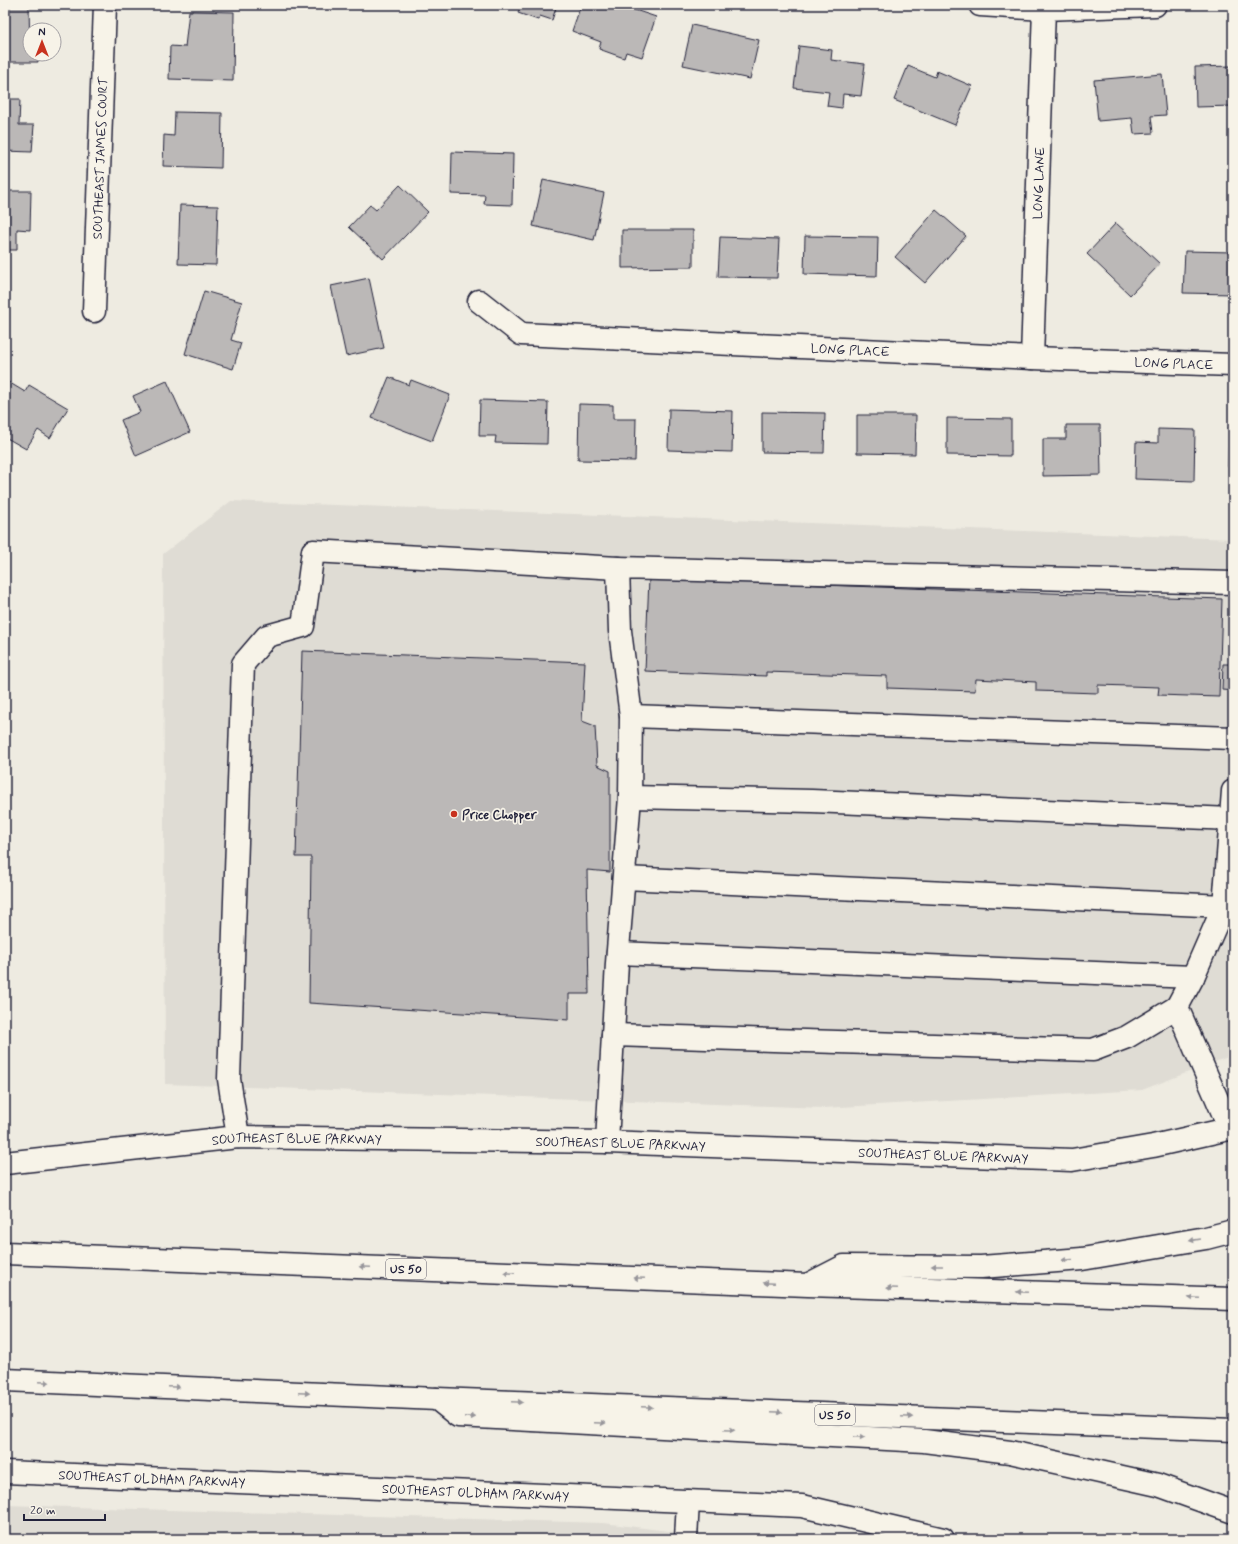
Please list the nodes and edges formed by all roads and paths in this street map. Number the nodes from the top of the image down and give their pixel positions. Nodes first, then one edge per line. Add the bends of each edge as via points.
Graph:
1 (105, 5) edge
2 (980, 5) edge
3 (1155, 5) edge
4 (1044, 8) junction
5 (479, 301) dead end
6 (94, 311) dead end
7 (1032, 358) junction
8 (1233, 365) edge
9 (618, 568) junction
10 (1233, 583) edge
11 (631, 716) junction
12 (1233, 738) edge
13 (1233, 791) edge
14 (630, 797) junction
15 (1231, 819) junction
16 (624, 878) junction
17 (1229, 908) edge
18 (618, 953) junction
19 (1193, 977) junction
20 (1177, 1007) junction
21 (613, 1035) junction
22 (1232, 1128) edge
23 (238, 1137) junction
24 (607, 1142) junction
25 (5, 1163) edge
26 (1233, 1231) edge
27 (5, 1252) edge
28 (808, 1285) junction
29 (1233, 1299) edge
30 (5, 1380) edge
31 (436, 1399) junction
32 (1233, 1430) edge
33 (5, 1472) edge
34 (688, 1501) junction
35 (1233, 1512) edge
36 (686, 1539) edge
37 (943, 1539) edge

1 - 6 main road, SOUTHEAST JAMES COURT
2 - 4 main road
3 - 4 main road
4 - 7 main road, LONG LANE
5 - 7 main road, LONG PLACE via 521,334
7 - 8 main road, LONG PLACE
9 - 10 main road
9 - 11 main road via 620,631
9 - 23 main road via 313,551 303,626 267,636 243,664 229,1079
11 - 12 main road
11 - 14 main road
13 - 15 main road
14 - 15 main road via 812,801
14 - 16 main road
15 - 17 main road
16 - 17 main road
16 - 18 main road
17 - 19 main road
18 - 19 main road
18 - 21 main road
19 - 20 main road
20 - 21 main road via 1127,1037 1093,1050
20 - 22 main road
21 - 24 main road
22 - 24 main road, SOUTHEAST BLUE PARKWAY via 1153,1146 1072,1160
23 - 24 main road, SOUTHEAST BLUE PARKWAY
23 - 25 main road, SOUTHEAST BLUE PARKWAY
26 -> 28 main road via 1082,1259 981,1267 844,1266
28 -> 27 main road, US 50
29 -> 28 main road, US 50
30 -> 31 main road, US 50
31 -> 32 main road, US 50
31 -> 35 main road via 458,1416 924,1441 1010,1452 1158,1485
33 - 34 main road, SOUTHEAST OLDHAM PARKWAY
34 - 36 main road
34 - 37 main road, SOUTHEAST OLDHAM PARKWAY via 802,1506

